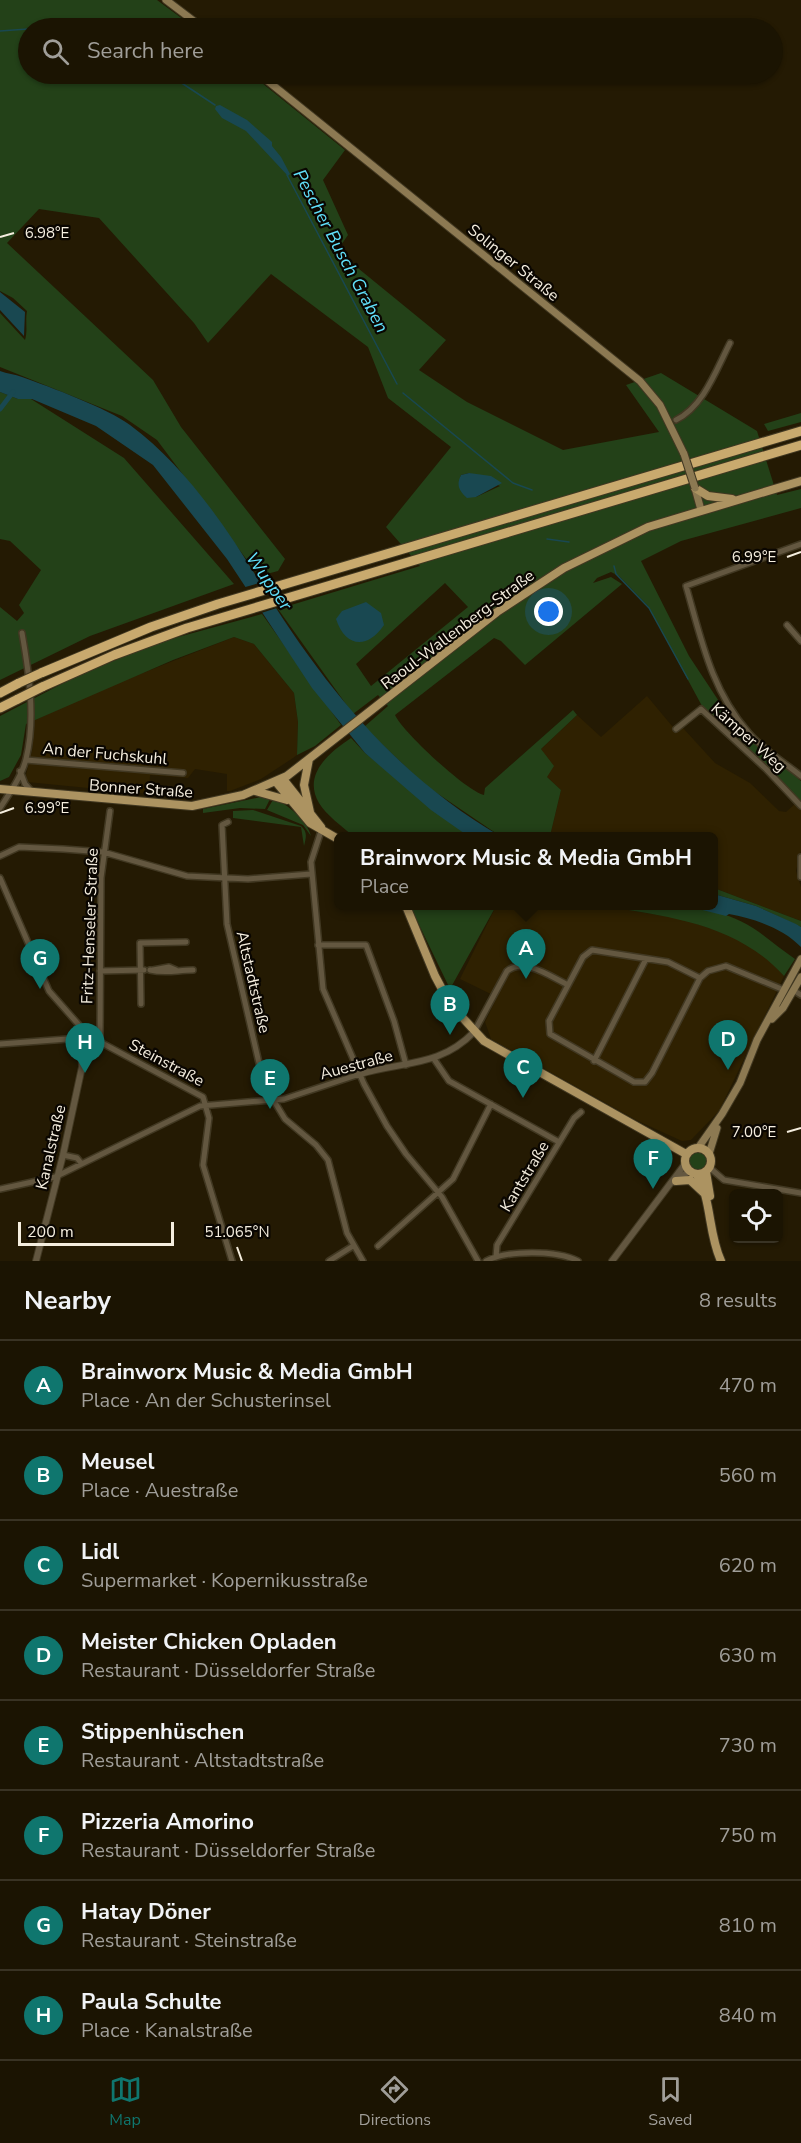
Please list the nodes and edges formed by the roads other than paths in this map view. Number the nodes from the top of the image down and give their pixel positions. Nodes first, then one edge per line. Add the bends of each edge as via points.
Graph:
1 (165, 0) edge
2 (189, 18) edge
3 (271, 84) edge
4 (730, 343) dead end
5 (676, 420) dead end
6 (801, 431) edge
7 (801, 445) edge
8 (801, 481) edge
9 (695, 488) junction
10 (736, 499) junction
11 (701, 510) junction
12 (801, 544) edge
13 (787, 625) dead end
14 (22, 633) dead end
15 (801, 641) edge
16 (0, 693) edge
17 (0, 708) edge
18 (676, 729) dead end
19 (310, 759) junction
20 (26, 760) junction
21 (20, 771) junction
22 (183, 773) dead end
23 (801, 776) edge
24 (280, 781) junction
25 (0, 789) edge
26 (11, 790) junction
27 (254, 791) junction
28 (32, 792) junction
29 (289, 800) junction
30 (801, 806) edge
31 (0, 808) edge
32 (110, 811) dead end
33 (310, 813) junction
34 (228, 822) dead end
35 (322, 828) junction
36 (334, 835) edge
37 (103, 852) junction
38 (0, 856) edge
39 (801, 857) edge
40 (311, 874) junction
41 (0, 878) edge
42 (801, 878) edge
43 (223, 879) junction
44 (408, 910) edge
45 (186, 942) dead end
46 (318, 945) junction
47 (646, 959) junction
48 (800, 961) edge
49 (147, 970) junction
50 (193, 970) dead end
51 (100, 971) junction
52 (801, 977) edge
53 (700, 978) junction
54 (568, 985) junction
55 (784, 990) junction
56 (793, 990) junction
57 (801, 995) edge
58 (141, 1004) dead end
59 (767, 1022) junction
60 (474, 1032) junction
61 (81, 1041) junction
62 (100, 1042) junction
63 (0, 1044) edge
64 (434, 1059) junction
65 (594, 1060) junction
66 (406, 1065) junction
67 (360, 1074) junction
68 (274, 1101) junction
69 (207, 1104) junction
70 (491, 1104) junction
71 (581, 1112) dead end
72 (722, 1114) junction
73 (559, 1142) junction
74 (698, 1148) junction
75 (686, 1154) junction
76 (709, 1154) junction
77 (63, 1155) junction
78 (81, 1163) junction
79 (690, 1170) junction
80 (708, 1170) junction
81 (59, 1173) junction
82 (676, 1181) junction
83 (0, 1189) edge
84 (662, 1191) junction
85 (801, 1193) edge
86 (439, 1194) junction
87 (705, 1194) junction
88 (709, 1218) junction
89 (353, 1246) junction
90 (378, 1246) dead end
91 (496, 1257) junction
92 (36, 1261) edge
93 (232, 1261) edge
94 (329, 1261) edge
95 (363, 1261) edge
96 (478, 1261) edge
97 (486, 1261) edge
98 (578, 1261) edge
99 (612, 1261) edge
100 (721, 1261) edge

1 - 2 main road
3 - 9 main road, Solinger Straße, bridge via 640,381 671,423
4 - 5 street via 692,410
6 - 16 highway, bridge via 218,604 108,644
7 - 17 highway, bridge via 222,617 114,655
8 - 10 main road, Raoul-Wallenberg-Straße
9 - 10 main road via 708,496
9 - 11 main road, Solinger Straße
10 - 11 main road, Raoul-Wallenberg-Straße
11 - 19 main road, Raoul-Wallenberg-Straße via 627,536 537,584
12 - 23 street via 686,586 711,673 723,697 752,736
13 - 15 street
14 - 20 street via 30,707
18 - 30 street, Kämper Weg via 701,709
19 - 24 main road, Bonner Straße
19 - 33 main road via 304,785
20 - 21 street
20 - 22 street, An der Fuchskuhl
21 - 26 street
21 - 28 street
24 - 27 main road, Bonner Straße
24 - 29 main road
24 - 33 main road
25 - 26 main road, Bonner Straße
26 - 28 main road, Bonner Straße
26 - 31 street
27 - 28 main road, Bonner Straße via 192,806
27 - 29 main road
29 - 35 main road via 312,824
32 - 37 street, Fritz-Henseler-Straße
33 - 35 main road
34 - 43 street, Altstadtstraße via 222,825
35 - 36 main road
35 - 40 street via 311,856
37 - 38 street via 19,847
37 - 43 street via 176,874
37 - 51 street, Fritz-Henseler-Straße
39 - 42 street
40 - 43 street
40 - 46 street
41 - 61 street via 50,991 79,1025
43 - 68 street, Altstadtstraße via 234,962 259,1063
44 - 60 main road via 450,1004
45 - 49 street via 140,943
46 - 66 street via 361,943 368,948
46 - 67 street via 323,989
47 - 53 street via 680,966
47 - 54 street via 592,950 583,957
47 - 65 street
48 - 55 main road
49 - 50 street
49 - 51 street
49 - 58 street
51 - 62 street, Fritz-Henseler-Straße
52 - 56 main road
53 - 55 street via 708,971 726,966
53 - 65 street via 649,1079 634,1082
54 - 60 street via 523,964 513,966
54 - 65 street via 549,1021 550,1034
55 - 59 main road
56 - 57 street
56 - 59 main road via 783,1008
59 - 72 main road
60 - 64 street, Auestraße via 459,1046
60 - 75 main road
61 - 62 street
61 - 63 street
61 - 77 street, Kanalstraße via 82,1067
62 - 69 street, Steinstraße via 197,1092
64 - 66 street, Auestraße
64 - 70 street via 449,1081
66 - 67 street, Auestraße
67 - 68 street, Auestraße
67 - 86 street via 399,1145
68 - 69 street, Steinstraße
68 - 89 street, Altstadtstraße via 292,1127 328,1160
69 - 78 street
69 - 93 street via 203,1165
70 - 73 street
70 - 86 street via 453,1179
71 - 73 street, Kantstraße
72 - 74 main road
72 - 76 main road
73 - 91 street, Kantstraße via 497,1245
74 - 75 main road
74 - 76 main road
75 - 79 main road
76 - 80 main road
77 - 78 street
77 - 81 street, Kanalstraße
78 - 81 street
79 - 80 main road
79 - 82 street
79 - 84 street
79 - 87 main road
80 - 85 street via 724,1180
80 - 88 main road
81 - 83 street
81 - 92 street, Kanalstraße
82 - 84 street
82 - 87 main road via 690,1180
84 - 99 street
86 - 90 street
86 - 96 street
87 - 88 main road
88 - 100 main road
89 - 94 street
89 - 95 street, Altstadtstraße
91 - 97 street
91 - 98 street via 562,1254

